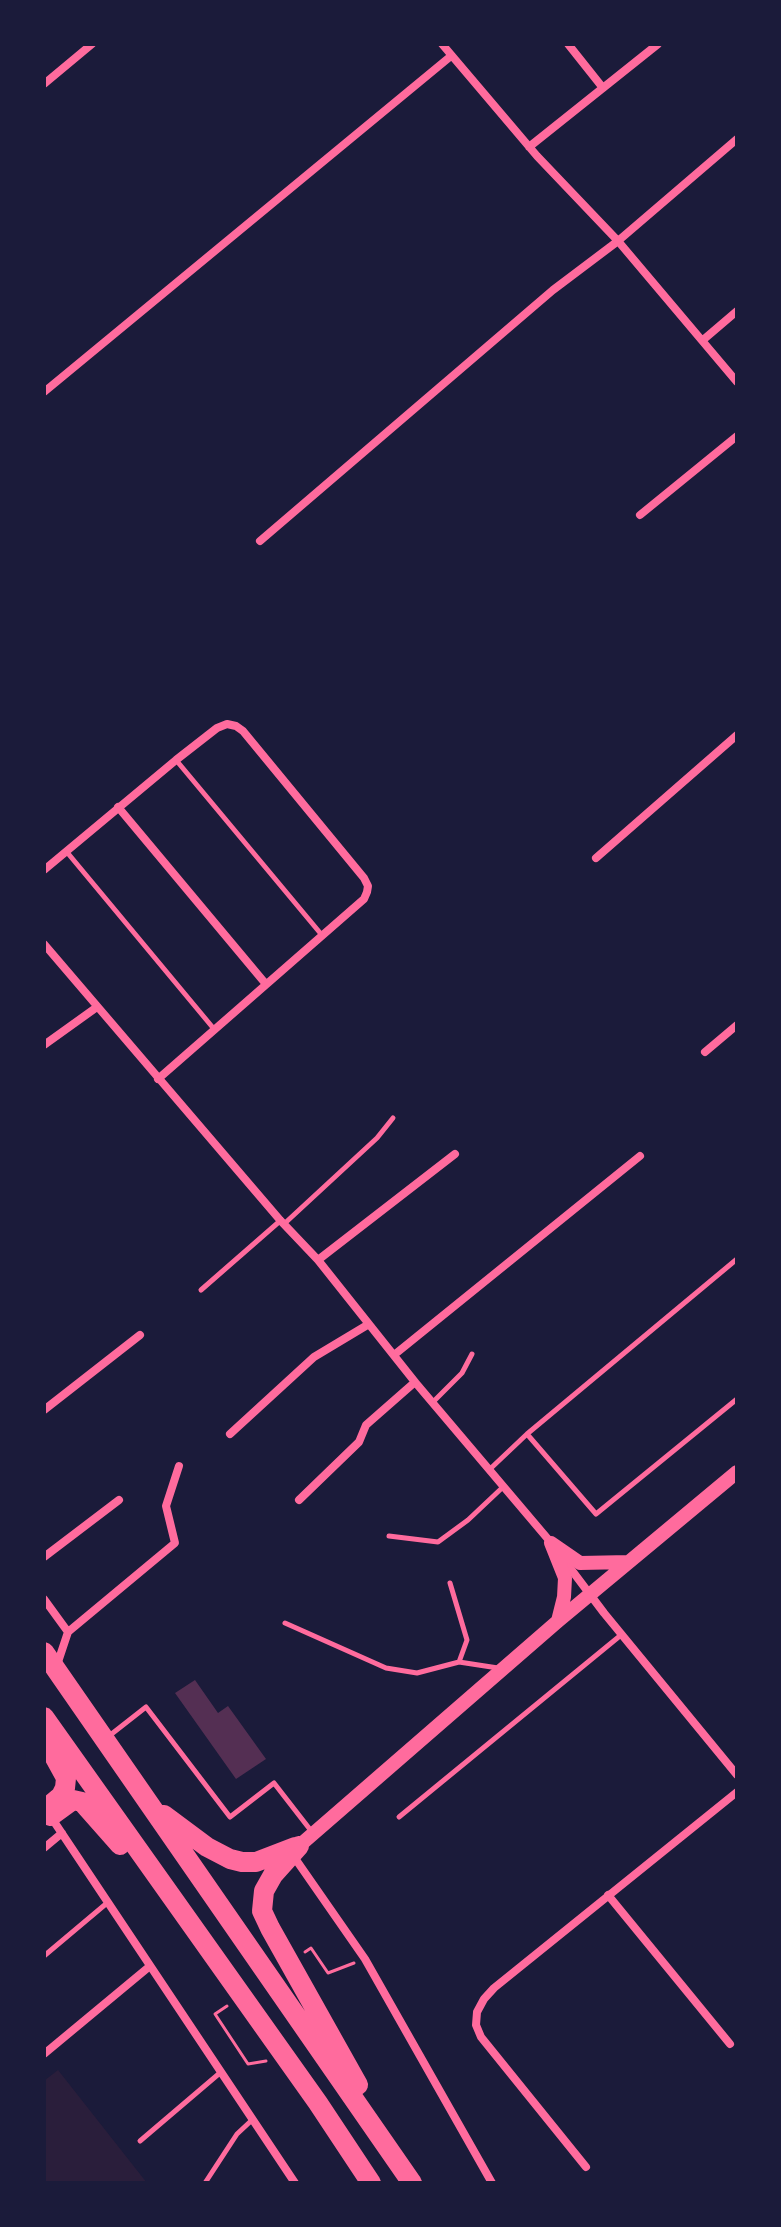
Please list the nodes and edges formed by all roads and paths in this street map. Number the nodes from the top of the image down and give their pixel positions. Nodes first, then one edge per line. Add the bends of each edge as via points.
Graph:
1 (92, 44) edge
2 (442, 44) edge
3 (568, 44) edge
4 (658, 44) edge
5 (451, 56) junction
6 (44, 84) edge
7 (603, 88) junction
8 (737, 139) edge
9 (529, 147) junction
10 (618, 241) junction
11 (737, 311) edge
12 (703, 340) junction
13 (737, 382) edge
14 (44, 392) edge
15 (737, 436) edge
16 (640, 515) dead end
17 (260, 541) dead end
18 (737, 735) edge
19 (176, 760) junction
20 (118, 807) junction
21 (66, 851) junction
22 (596, 858) dead end
23 (44, 870) edge
24 (321, 934) junction
25 (44, 944) edge
26 (265, 983) junction
27 (97, 1007) junction
28 (737, 1025) edge
29 (214, 1029) junction
30 (44, 1045) edge
31 (705, 1052) dead end
32 (158, 1079) junction
33 (393, 1118) dead end
34 (455, 1154) dead end
35 (640, 1156) dead end
36 (282, 1222) junction
37 (737, 1259) edge
38 (318, 1260) junction
39 (201, 1290) dead end
40 (369, 1324) junction
41 (140, 1335) dead end
42 (472, 1354) dead end
43 (394, 1355) junction
44 (415, 1382) junction
45 (737, 1399) edge
46 (433, 1402) junction
47 (44, 1410) edge
48 (230, 1434) dead end
49 (527, 1434) junction
50 (179, 1466) dead end
51 (489, 1470) junction
52 (737, 1472) edge
53 (503, 1487) junction
54 (119, 1500) dead end
55 (299, 1500) dead end
56 (389, 1536) dead end
57 (551, 1543) junction
58 (44, 1557) edge
59 (629, 1562) junction
60 (450, 1583) dead end
61 (590, 1595) junction
62 (44, 1599) edge
63 (558, 1621) junction
64 (285, 1623) dead end
65 (68, 1632) junction
66 (621, 1635) junction
67 (50, 1660) edge
68 (459, 1662) junction
69 (503, 1669) junction
70 (44, 1717) edge
71 (44, 1738) edge
72 (105, 1739) junction
73 (737, 1775) edge
74 (737, 1792) edge
75 (151, 1805) junction
76 (49, 1815) edge
77 (399, 1817) dead end
78 (301, 1844) junction
79 (44, 1848) edge
80 (608, 1895) junction
81 (108, 1902) junction
82 (193, 1929) junction
83 (311, 1948) dead end
84 (44, 1956) edge
85 (365, 1959) junction
86 (150, 1966) junction
87 (215, 2014) dead end
88 (730, 2044) dead end
89 (44, 2054) edge
90 (285, 2059) junction
91 (221, 2072) junction
92 (318, 2103) junction
93 (253, 2120) junction
94 (140, 2141) dead end
95 (586, 2167) dead end
96 (205, 2183) edge
97 (295, 2183) edge
98 (359, 2183) edge
99 (371, 2183) edge
100 (413, 2183) edge
101 (492, 2183) edge

1 - 6 street
2 - 5 street
3 - 7 street
4 - 7 street
5 - 9 street
5 - 14 street
7 - 9 street
8 - 10 street
9 - 10 street
10 - 12 street
10 - 17 street via 564,281
11 - 12 street
12 - 13 street
15 - 16 street
18 - 22 street
19 - 20 street
19 - 24 lane
19 - 24 street via 217,728 227,724 243,731 364,878 364,899
20 - 21 street
20 - 26 street
21 - 23 street
21 - 29 lane
24 - 26 street
25 - 27 street
26 - 29 street
27 - 30 street
27 - 32 street
28 - 31 street
29 - 32 street
32 - 36 street
33 - 36 lane
34 - 38 street
35 - 43 street
36 - 38 street
36 - 39 lane
37 - 49 lane
38 - 40 street
40 - 43 street
40 - 48 street via 314,1357
41 - 47 street
42 - 46 lane via 462,1373
43 - 44 street
44 - 46 street
44 - 55 street via 366,1425 359,1442
45 - 49 lane via 596,1514
46 - 51 street
49 - 51 lane
50 - 65 street via 166,1506 175,1543
51 - 53 street
52 - 59 street
53 - 56 lane via 438,1542
53 - 57 street
54 - 58 street
57 - 59 street via 580,1563
57 - 61 street
57 - 63 street via 565,1578
59 - 61 street
60 - 68 lane via 467,1640
61 - 63 street
61 - 66 street
62 - 65 street
63 - 69 street
64 - 68 lane via 386,1668 417,1673
65 - 67 street
66 - 73 street
66 - 77 lane
67 - 72 highway
68 - 69 lane
69 - 78 street
70 - 82 highway
71 - 76 highway via 66,1778
72 - 75 highway
72 - 78 lane via 146,1707 230,1817 274,1783
74 - 80 street
75 - 78 highway via 230,1859 256,1862
75 - 100 highway
76 - 79 street
76 - 81 street
76 - 82 highway via 73,1800 82,1802
78 - 85 street
78 - 100 highway via 273,1875 262,1911
80 - 88 street
80 - 95 street via 494,1988 477,2012 481,2037
81 - 84 lane
81 - 86 street
82 - 90 highway
83 - 85 path via 328,1973
85 - 101 street
86 - 89 street
86 - 91 street
87 - 90 path via 248,2064
90 - 92 highway
91 - 93 street
91 - 94 lane
92 - 98 street
92 - 99 highway
93 - 96 lane via 237,2134
93 - 97 street

